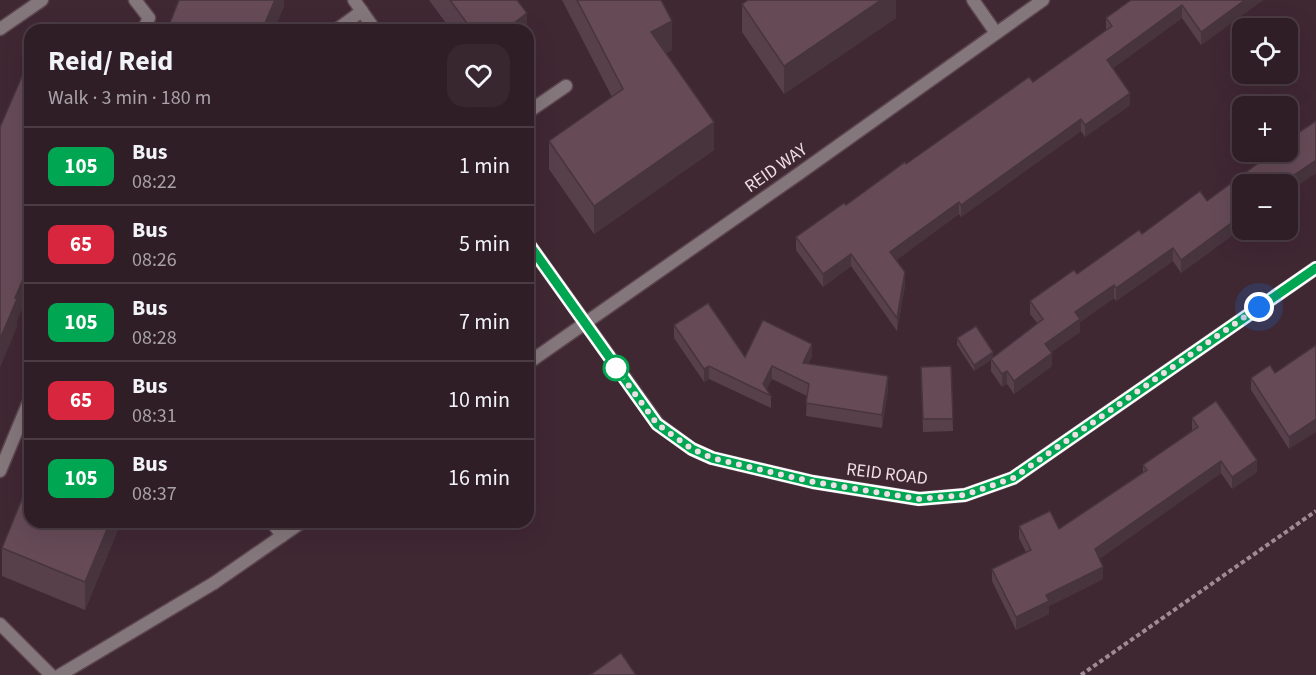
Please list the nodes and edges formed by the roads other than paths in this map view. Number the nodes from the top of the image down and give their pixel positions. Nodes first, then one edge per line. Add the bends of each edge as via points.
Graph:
1 (42, 0) edge
2 (135, 0) edge
3 (354, 0) edge
4 (974, 0) edge
5 (1043, 0) edge
6 (362, 11) junction
7 (146, 24) edge
8 (344, 24) edge
9 (371, 24) edge
10 (0, 29) edge
11 (996, 33) junction
12 (566, 86) dead end
13 (534, 108) edge
14 (534, 252) edge
15 (1316, 268) edge
16 (584, 323) junction
17 (534, 359) edge
18 (24, 413) edge
19 (0, 471) edge
20 (276, 528) edge
21 (293, 528) edge
22 (282, 536) junction
23 (0, 624) edge
24 (51, 675) edge
25 (60, 675) edge

1 - 10 street
2 - 7 street via 149,18
3 - 6 street
4 - 11 street
5 - 11 street, REID WAY
6 - 8 street
6 - 9 street
11 - 16 street, REID WAY
12 - 13 street
14 - 16 street, REID ROAD
15 - 16 street, REID ROAD via 1013,478 965,495 919,499 813,482 712,458 692,449 657,424
16 - 17 street, REID WAY
18 - 19 street
20 - 22 street
21 - 22 street
22 - 25 street via 214,583
23 - 24 street

